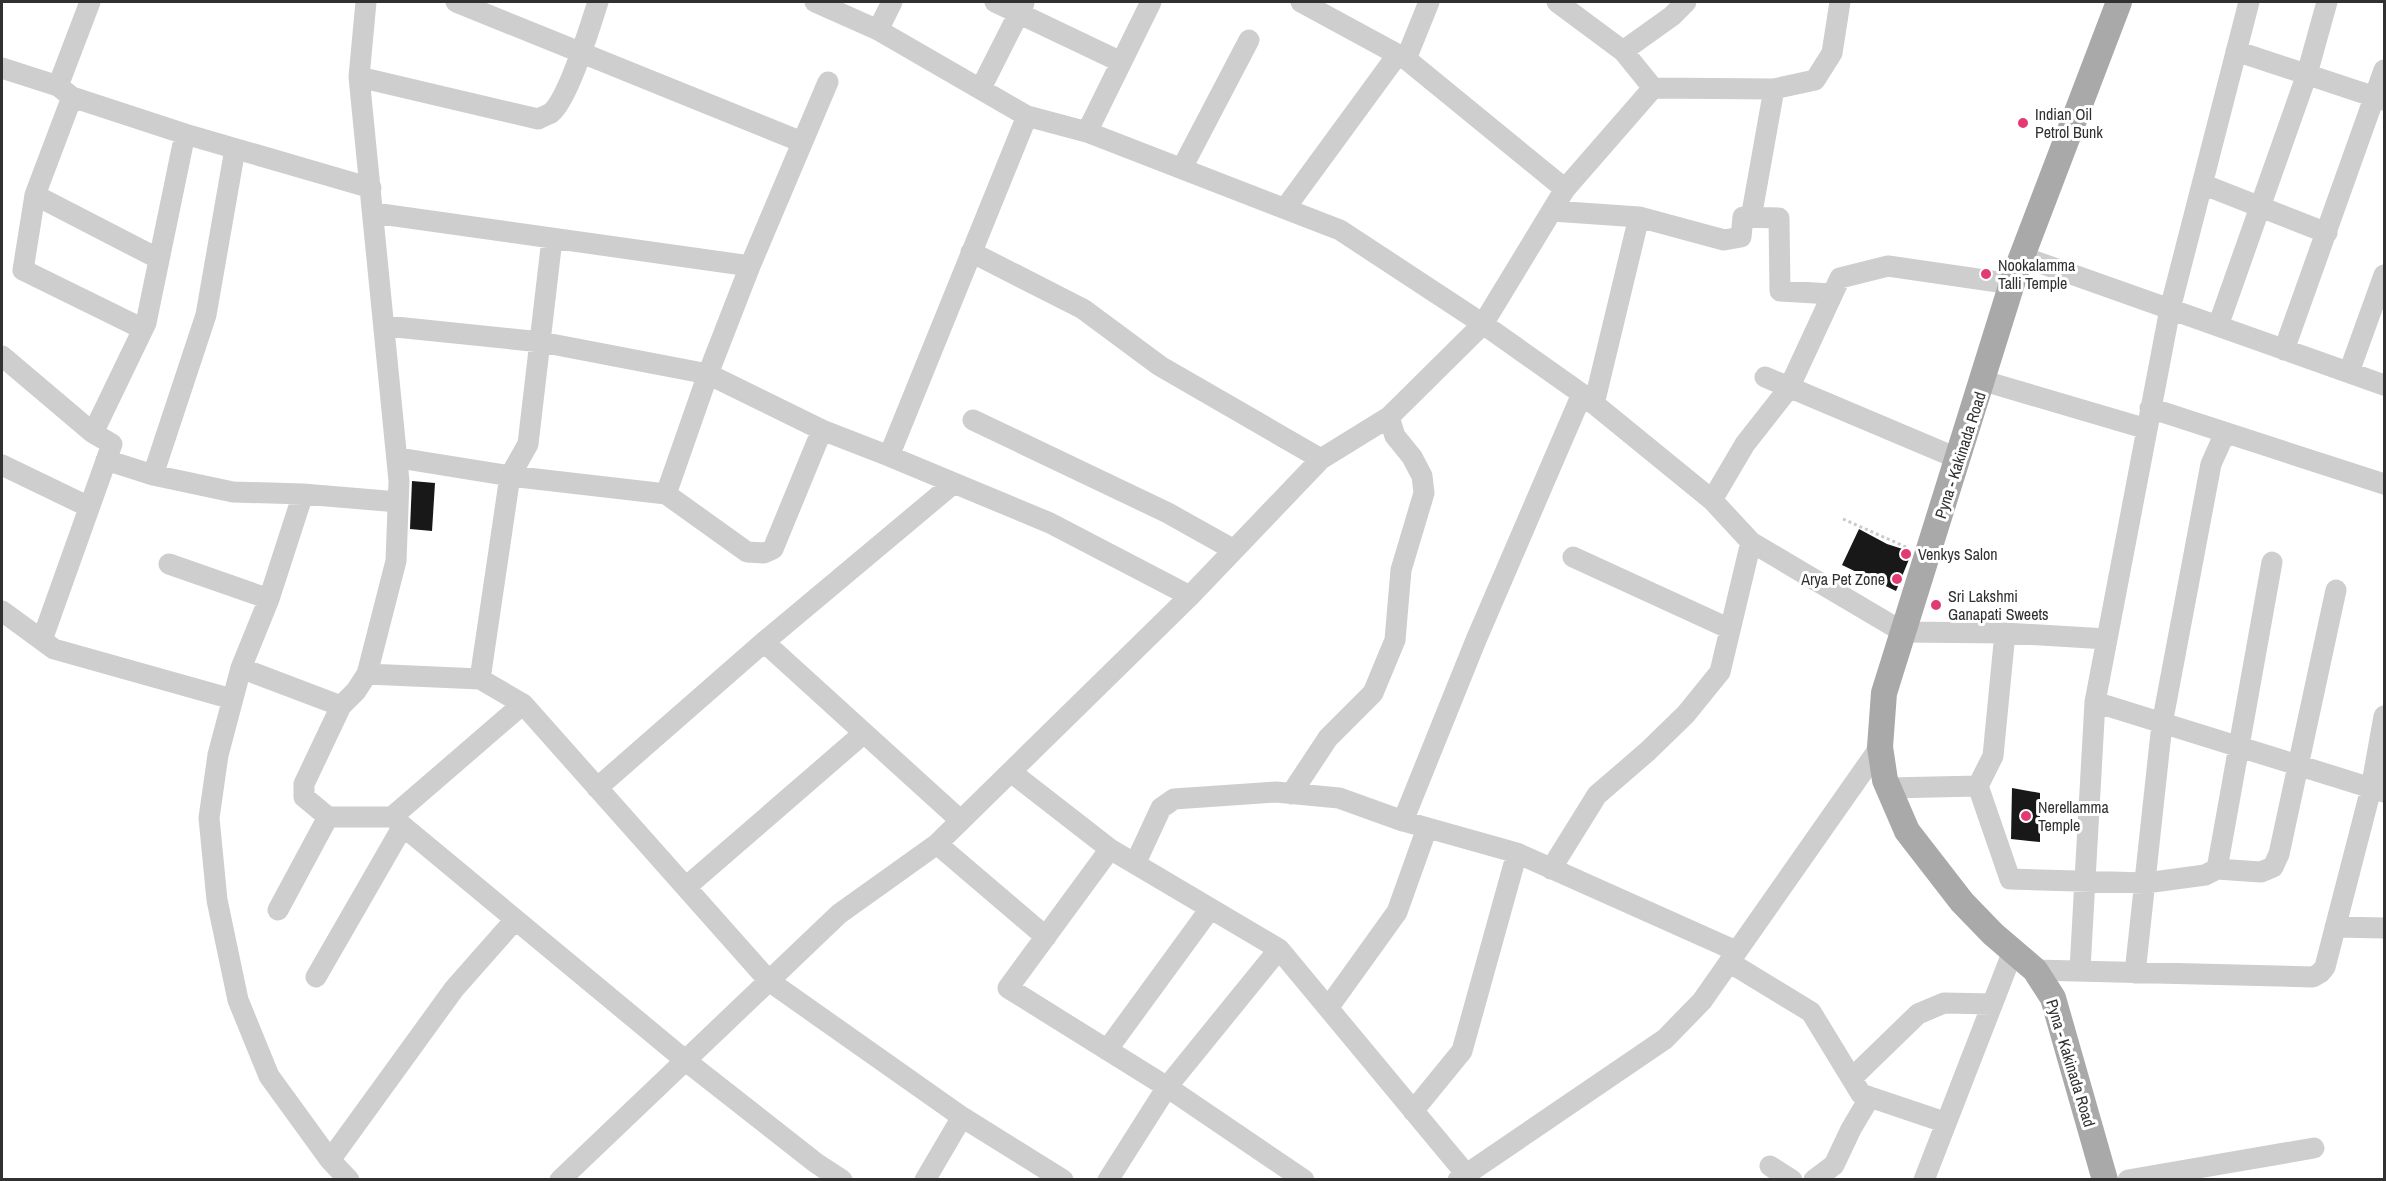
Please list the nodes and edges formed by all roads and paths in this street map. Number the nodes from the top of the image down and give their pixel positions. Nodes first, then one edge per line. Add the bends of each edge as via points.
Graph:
1 (90, 2) edge
2 (366, 2) edge
3 (456, 2) edge
4 (598, 2) edge
5 (815, 2) edge
6 (892, 2) edge
7 (995, 2) edge
8 (1151, 2) edge
9 (1301, 2) edge
10 (1429, 2) edge
11 (1557, 2) edge
12 (1686, 2) edge
13 (1840, 2) edge
14 (2119, 2) edge
15 (2249, 2) edge
16 (2327, 2) edge
17 (1021, 8) edge
18 (878, 30) junction
19 (1249, 40) dead end
20 (1623, 51) junction
21 (2236, 51) junction
22 (580, 53) junction
23 (1402, 56) junction
24 (1121, 62) junction
25 (2, 68) edge
26 (2385, 70) edge
27 (2307, 74) junction
28 (359, 77) junction
29 (828, 82) dead end
30 (981, 88) junction
31 (1653, 88) junction
32 (1774, 89) junction
33 (65, 91) junction
34 (2380, 99) edge
35 (1027, 116) junction
36 (1086, 132) junction
37 (185, 134) junction
38 (802, 142) junction
39 (235, 149) junction
40 (1182, 168) junction
41 (2202, 184) junction
42 (371, 188) junction
43 (1566, 189) junction
44 (35, 195) junction
45 (1286, 207) junction
46 (2260, 209) junction
47 (1552, 211) junction
48 (374, 213) junction
49 (1639, 217) junction
50 (1751, 218) junction
51 (2326, 232) junction
52 (552, 239) junction
53 (971, 252) junction
54 (2023, 257) junction
55 (159, 259) junction
56 (750, 266) junction
57 (2385, 275) edge
58 (2012, 284) junction
59 (1832, 294) junction
60 (2170, 309) junction
61 (1482, 324) junction
62 (386, 326) junction
63 (2218, 327) junction
64 (143, 329) junction
65 (541, 342) junction
66 (2284, 350) junction
67 (2, 356) edge
68 (2349, 372) junction
69 (708, 374) junction
70 (1765, 377) dead end
71 (1984, 381) junction
72 (2385, 385) edge
73 (1789, 388) junction
74 (1588, 399) junction
75 (1389, 417) junction
76 (2149, 418) junction
77 (973, 420) dead end
78 (822, 430) junction
79 (93, 433) junction
80 (2225, 433) junction
81 (889, 456) junction
82 (399, 458) junction
83 (1320, 459) junction
84 (1959, 459) junction
85 (106, 460) junction
86 (2, 465) edge
87 (153, 476) junction
88 (510, 476) junction
89 (954, 483) junction
90 (2385, 484) edge
91 (303, 494) junction
92 (666, 494) junction
93 (1712, 500) junction
94 (398, 502) junction
95 (90, 507) junction
96 (1843, 519) dead end
97 (1751, 542) junction
98 (1234, 550) junction
99 (1927, 556) junction
100 (1573, 557) dead end
101 (2272, 562) dead end
102 (169, 564) dead end
103 (2336, 590) dead end
104 (1190, 596) junction
105 (269, 599) junction
106 (2, 611) edge
107 (1730, 629) junction
108 (1903, 632) junction
109 (2005, 633) junction
110 (2107, 639) junction
111 (42, 640) junction
112 (764, 642) junction
113 (241, 668) junction
114 (367, 674) junction
115 (480, 679) junction
116 (232, 699) junction
117 (2095, 702) junction
118 (523, 704) junction
119 (340, 706) junction
120 (2385, 716) edge
121 (2162, 724) junction
122 (864, 733) junction
123 (1880, 747) junction
124 (2237, 748) junction
125 (2299, 767) junction
126 (1011, 772) junction
127 (1978, 786) junction
128 (597, 788) junction
129 (1889, 788) junction
130 (2378, 791) edge
131 (1291, 794) junction
132 (328, 817) junction
133 (960, 820) junction
134 (1403, 821) junction
135 (398, 822) junction
136 (1427, 828) junction
137 (937, 844) junction
138 (1110, 849) junction
139 (1517, 853) junction
140 (1135, 864) junction
141 (1551, 869) junction
142 (2217, 869) junction
143 (2084, 880) junction
144 (2146, 883) junction
145 (686, 887) junction
146 (1210, 909) junction
147 (278, 910) dead end
148 (514, 921) junction
149 (2335, 927) junction
150 (2385, 928) edge
151 (1046, 937) junction
152 (1279, 949) junction
153 (2013, 951) junction
154 (1732, 957) junction
155 (2080, 969) junction
156 (2035, 970) junction
157 (2135, 973) junction
158 (316, 977) dead end
159 (769, 981) junction
160 (1992, 1004) junction
161 (1328, 1008) junction
162 (1107, 1050) junction
163 (686, 1061) junction
164 (1852, 1078) junction
165 (1167, 1087) junction
166 (1870, 1097) junction
167 (1413, 1111) junction
168 (962, 1117) junction
169 (1944, 1122) junction
170 (2314, 1148) dead end
171 (330, 1160) junction
172 (1770, 1166) dead end
173 (1462, 1177) edge
174 (349, 1179) edge
175 (560, 1179) edge
176 (842, 1179) edge
177 (925, 1179) edge
178 (1063, 1179) edge
179 (1107, 1179) edge
180 (1304, 1179) edge
181 (1792, 1179) edge
182 (1814, 1179) edge
183 (1924, 1179) edge
184 (2105, 1179) edge
185 (2128, 1179) edge

1 - 33 street
2 - 28 street
3 - 22 street
4 - 22 street
5 - 18 street
6 - 18 street
7 - 17 street
8 - 24 street
9 - 23 street
10 - 23 street
11 - 20 street
12 - 20 street
13 - 32 street via 1832,53 1815,80
14 - 54 main road, Pyna - Kakinada Road
15 - 21 street
16 - 27 street
17 - 24 street
17 - 30 street
18 - 30 street
19 - 40 street
20 - 31 street
21 - 27 street
21 - 41 street
22 - 28 street via 558,104 538,119
22 - 38 street
23 - 43 street
23 - 45 street
24 - 36 street
25 - 33 street
26 - 34 street
27 - 34 street
27 - 46 street
28 - 42 street
29 - 38 street
30 - 35 street
31 - 32 street
31 - 43 street
32 - 50 street
33 - 37 street
33 - 44 street
34 - 51 street
35 - 36 street
35 - 53 street
36 - 40 street
37 - 39 street
37 - 55 street
38 - 56 street
39 - 42 street
39 - 87 street via 206,315
40 - 45 street
41 - 46 street
41 - 60 street
42 - 48 street
43 - 47 street
44 - 55 street
44 - 64 street via 23,270
45 - 61 street via 1340,230
46 - 51 street
46 - 63 street
47 - 49 street
47 - 61 street
48 - 52 street
48 - 62 street
49 - 50 street via 1724,240 1741,237 1743,218
49 - 74 street
50 - 59 street via 1779,218 1780,291
51 - 66 street
52 - 56 street
52 - 65 street
53 - 81 street
53 - 83 street via 1083,309 1160,366
54 - 58 main road, Pyna - Kakinada Road
54 - 60 street
55 - 64 street
56 - 69 street
57 - 68 street
58 - 59 street via 1888,266 1839,278
58 - 71 main road, Pyna - Kakinada Road
59 - 73 street
60 - 63 street
60 - 76 street
61 - 74 street
61 - 75 street
62 - 65 street
62 - 82 street
63 - 66 street
64 - 79 street
65 - 69 street
65 - 88 street via 528,444
66 - 68 street
67 - 79 street
68 - 72 street
69 - 78 street
69 - 92 street
70 - 73 street
71 - 76 street
71 - 84 main road, Pyna - Kakinada Road
73 - 84 street
73 - 93 street via 1745,444
74 - 93 street
74 - 134 street via 1476,640
75 - 83 street
75 - 131 street via 1395,436 1422,476 1424,493 1401,570 1395,640 1373,693 1328,738
76 - 80 street
76 - 110 street
77 - 98 street via 1168,513
78 - 81 street
78 - 92 street via 773,549 764,553 747,552
79 - 85 street via 112,444
80 - 90 street
80 - 121 street via 2211,464
81 - 89 street
82 - 88 street
82 - 94 street
83 - 98 street
84 - 99 main road, Pyna - Kakinada Road
85 - 87 street
85 - 95 street
86 - 95 street
87 - 91 street via 233,492
88 - 92 street
88 - 115 street
89 - 104 street via 1050,523
89 - 112 street
91 - 94 street
91 - 105 street
93 - 97 street
94 - 114 street via 396,561
95 - 111 street
96 - 99 path
97 - 107 street
97 - 108 street
98 - 104 street
99 - 108 main road, Pyna - Kakinada Road
100 - 107 street
101 - 124 street
102 - 105 street
103 - 125 street
104 - 126 street
105 - 113 street
106 - 111 street
107 - 141 street via 1720,672 1686,714 1597,795
108 - 109 street
108 - 123 main road, Pyna - Kakinada Road via 1884,693
109 - 110 street
109 - 127 street via 1993,756
110 - 117 street
111 - 116 street via 54,649
112 - 122 street
112 - 128 street
113 - 116 street
113 - 119 street
114 - 115 street
114 - 119 street via 356,692
115 - 118 street
116 - 171 street via 218,755 209,818 217,900 238,1000 268,1076
117 - 121 street
117 - 143 street
118 - 128 street
118 - 135 street
119 - 132 street via 304,784 304,797
120 - 130 street
121 - 124 street
121 - 144 street
122 - 133 street
122 - 145 street
123 - 129 main road, Pyna - Kakinada Road
123 - 154 street
124 - 125 street
124 - 142 street
125 - 130 street
125 - 142 street via 2273,867 2261,872
126 - 133 street
126 - 138 street
127 - 129 street
127 - 143 street via 2010,879
128 - 145 street
129 - 153 main road, Pyna - Kakinada Road via 1907,831 1962,902
130 - 149 street
131 - 134 street via 1339,798
131 - 140 street via 1174,799 1161,808
132 - 135 street
132 - 147 street
133 - 137 street
134 - 136 street
135 - 148 street
135 - 158 street
136 - 139 street
136 - 161 street via 1397,912
137 - 151 street
137 - 159 street via 839,914
138 - 140 street
138 - 151 street
139 - 141 street
139 - 167 street via 1462,1051
140 - 146 street
141 - 154 street
142 - 144 street via 2205,875
143 - 144 street
143 - 155 street
144 - 157 street
145 - 159 street
146 - 152 street
146 - 162 street
148 - 163 street
148 - 171 street via 454,989
149 - 150 street
149 - 157 street via 2325,967 2313,977
151 - 162 street via 1008,988
152 - 161 street
152 - 165 street
153 - 156 main road, Pyna - Kakinada Road
153 - 160 street
154 - 164 street via 1811,1012
154 - 173 street via 1702,1001 1665,1039
155 - 156 street
155 - 157 street
156 - 184 main road, Pyna - Kakinada Road via 2053,998
159 - 163 street
159 - 168 street
160 - 164 street via 1944,1003 1918,1014
160 - 169 street
161 - 167 street
162 - 165 street
163 - 175 street
163 - 176 street
164 - 166 street via 1861,1094
165 - 179 street
165 - 180 street
166 - 169 street
166 - 182 street via 1834,1165
167 - 173 street
168 - 177 street
168 - 178 street
169 - 183 street
170 - 185 street
171 - 174 street
172 - 181 street

